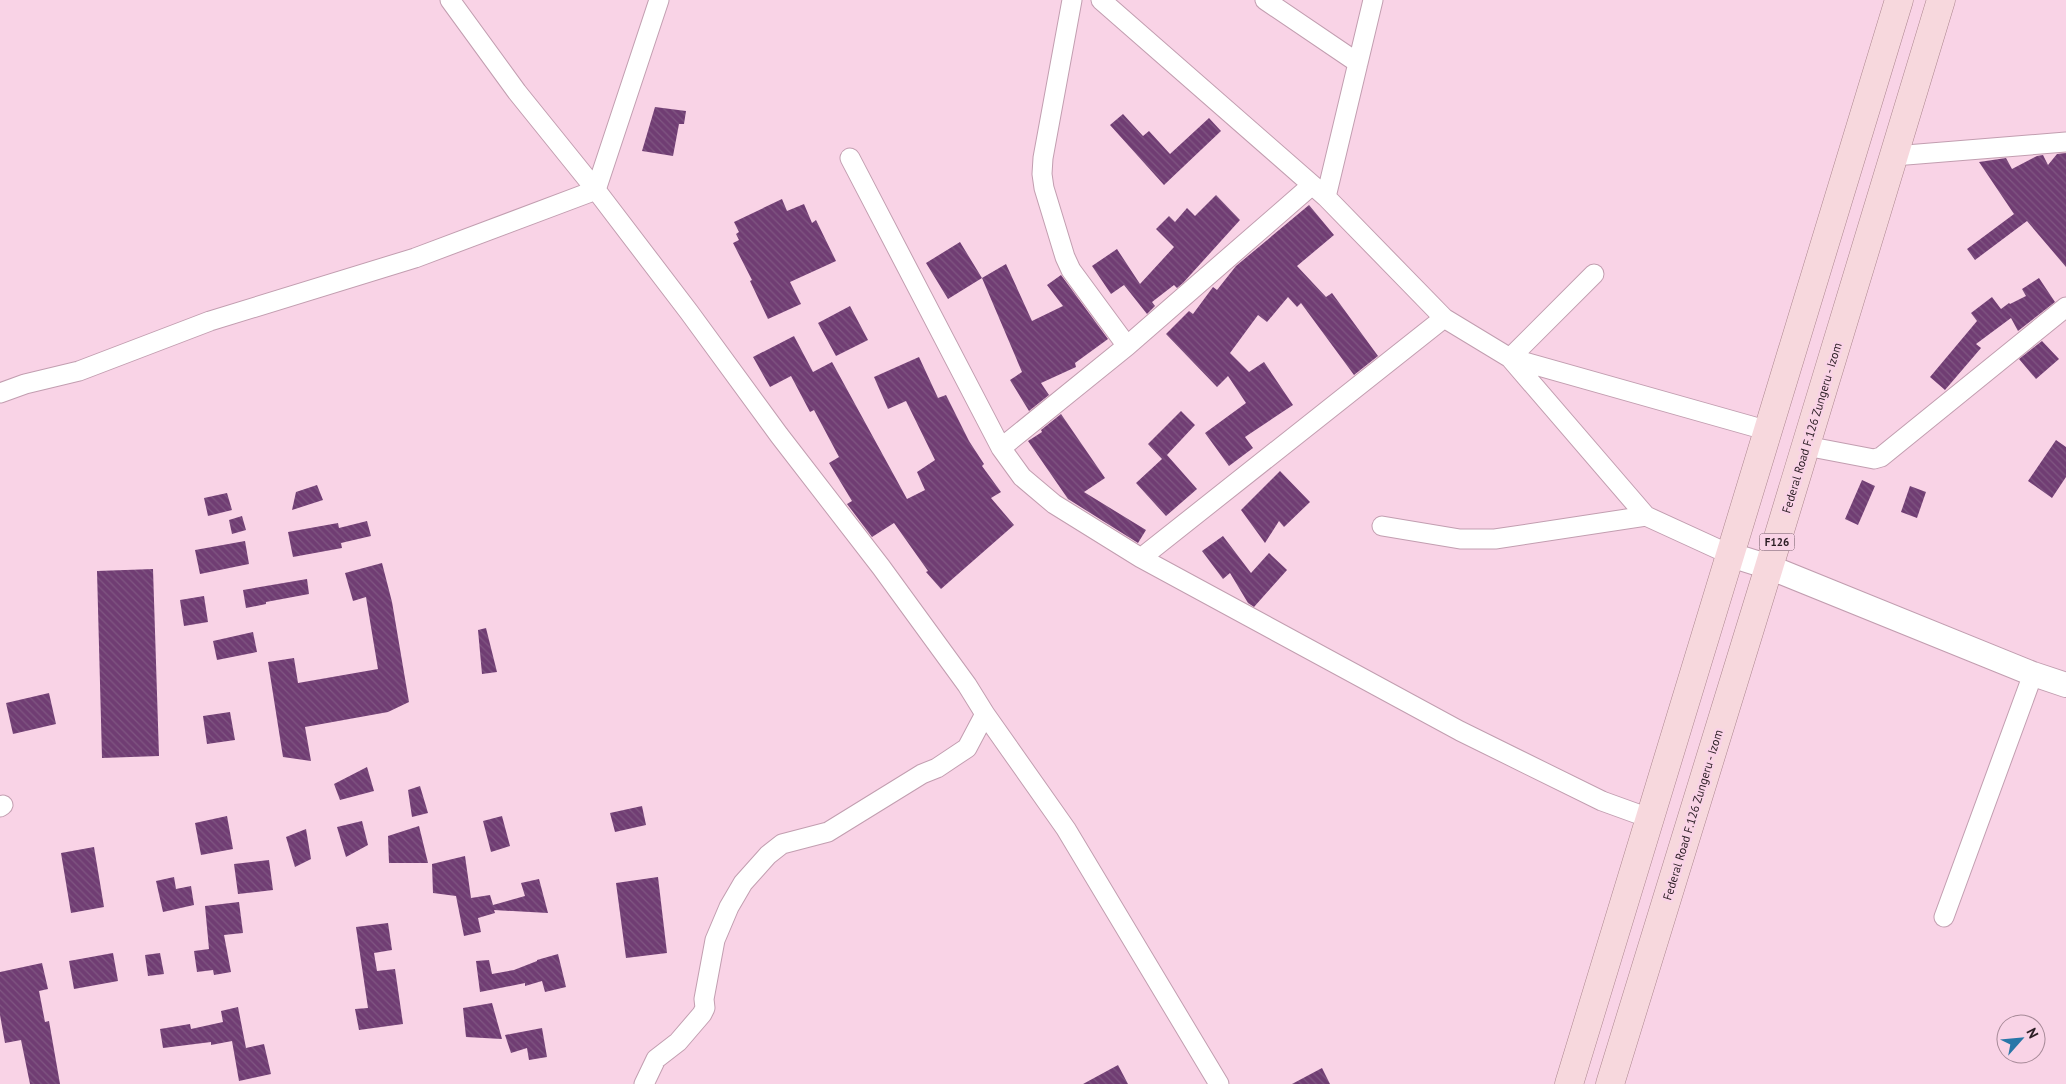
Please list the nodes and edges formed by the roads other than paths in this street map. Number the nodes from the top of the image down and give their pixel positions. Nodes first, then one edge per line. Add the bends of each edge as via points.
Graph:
1 (450, 0) edge
2 (659, 0) edge
3 (1072, 0) edge
4 (1101, 0) edge
5 (1266, 0) edge
6 (1373, 0) edge
7 (1898, 0) edge
8 (1940, 0) edge
9 (1358, 63) junction
10 (2066, 142) edge
11 (1894, 156) junction
12 (850, 158) dead end
13 (596, 190) junction
14 (1319, 191) junction
15 (1594, 274) dead end
16 (2066, 307) edge
17 (1444, 318) junction
18 (1127, 346) junction
19 (1510, 358) junction
20 (0, 393) edge
21 (1769, 431) junction
22 (1806, 446) junction
23 (1001, 448) junction
24 (1646, 516) junction
25 (1382, 526) dead end
26 (1731, 555) junction
27 (1141, 558) junction
28 (1769, 567) junction
29 (2033, 674) junction
30 (2066, 685) edge
31 (985, 714) junction
32 (1649, 818) junction
33 (1944, 917) dead end
34 (644, 1084) edge
35 (1219, 1084) edge
36 (1569, 1084) edge
37 (1610, 1084) edge

1 - 13 street via 517,92
2 - 13 street
3 - 18 street via 1043,158 1044,188 1071,270
4 - 14 street
5 - 9 street
6 - 9 street
7 - 21 main road
8 - 11 main road, Federal Road F.126 Zungeru - Izom / F126
9 - 14 street
10 - 11 street
11 - 22 main road, Federal Road F.126 Zungeru - Izom / F126
12 - 23 street
13 - 20 street via 415,258 210,321 79,371
13 - 31 street via 779,436 882,566 968,685
14 - 17 street
14 - 18 street
15 - 19 street
16 - 22 street via 1881,457 1874,459
17 - 19 street
17 - 27 street
18 - 23 street
19 - 21 street
19 - 24 street
21 - 26 main road
22 - 28 main road, Federal Road F.126 Zungeru - Izom / F126
23 - 27 street via 1022,477 1054,504
24 - 25 street via 1496,539 1460,539
24 - 26 street
26 - 28 street
26 - 32 main road
27 - 32 street via 1460,731 1602,800
28 - 29 street
28 - 37 main road, Federal Road F.126 Zungeru - Izom / F126
29 - 30 street
29 - 33 street
31 - 34 street via 967,748 937,768 828,832 782,844 768,855 743,883 715,940 702,1014 678,1042 656,1059
31 - 35 street via 1066,829
32 - 36 main road

